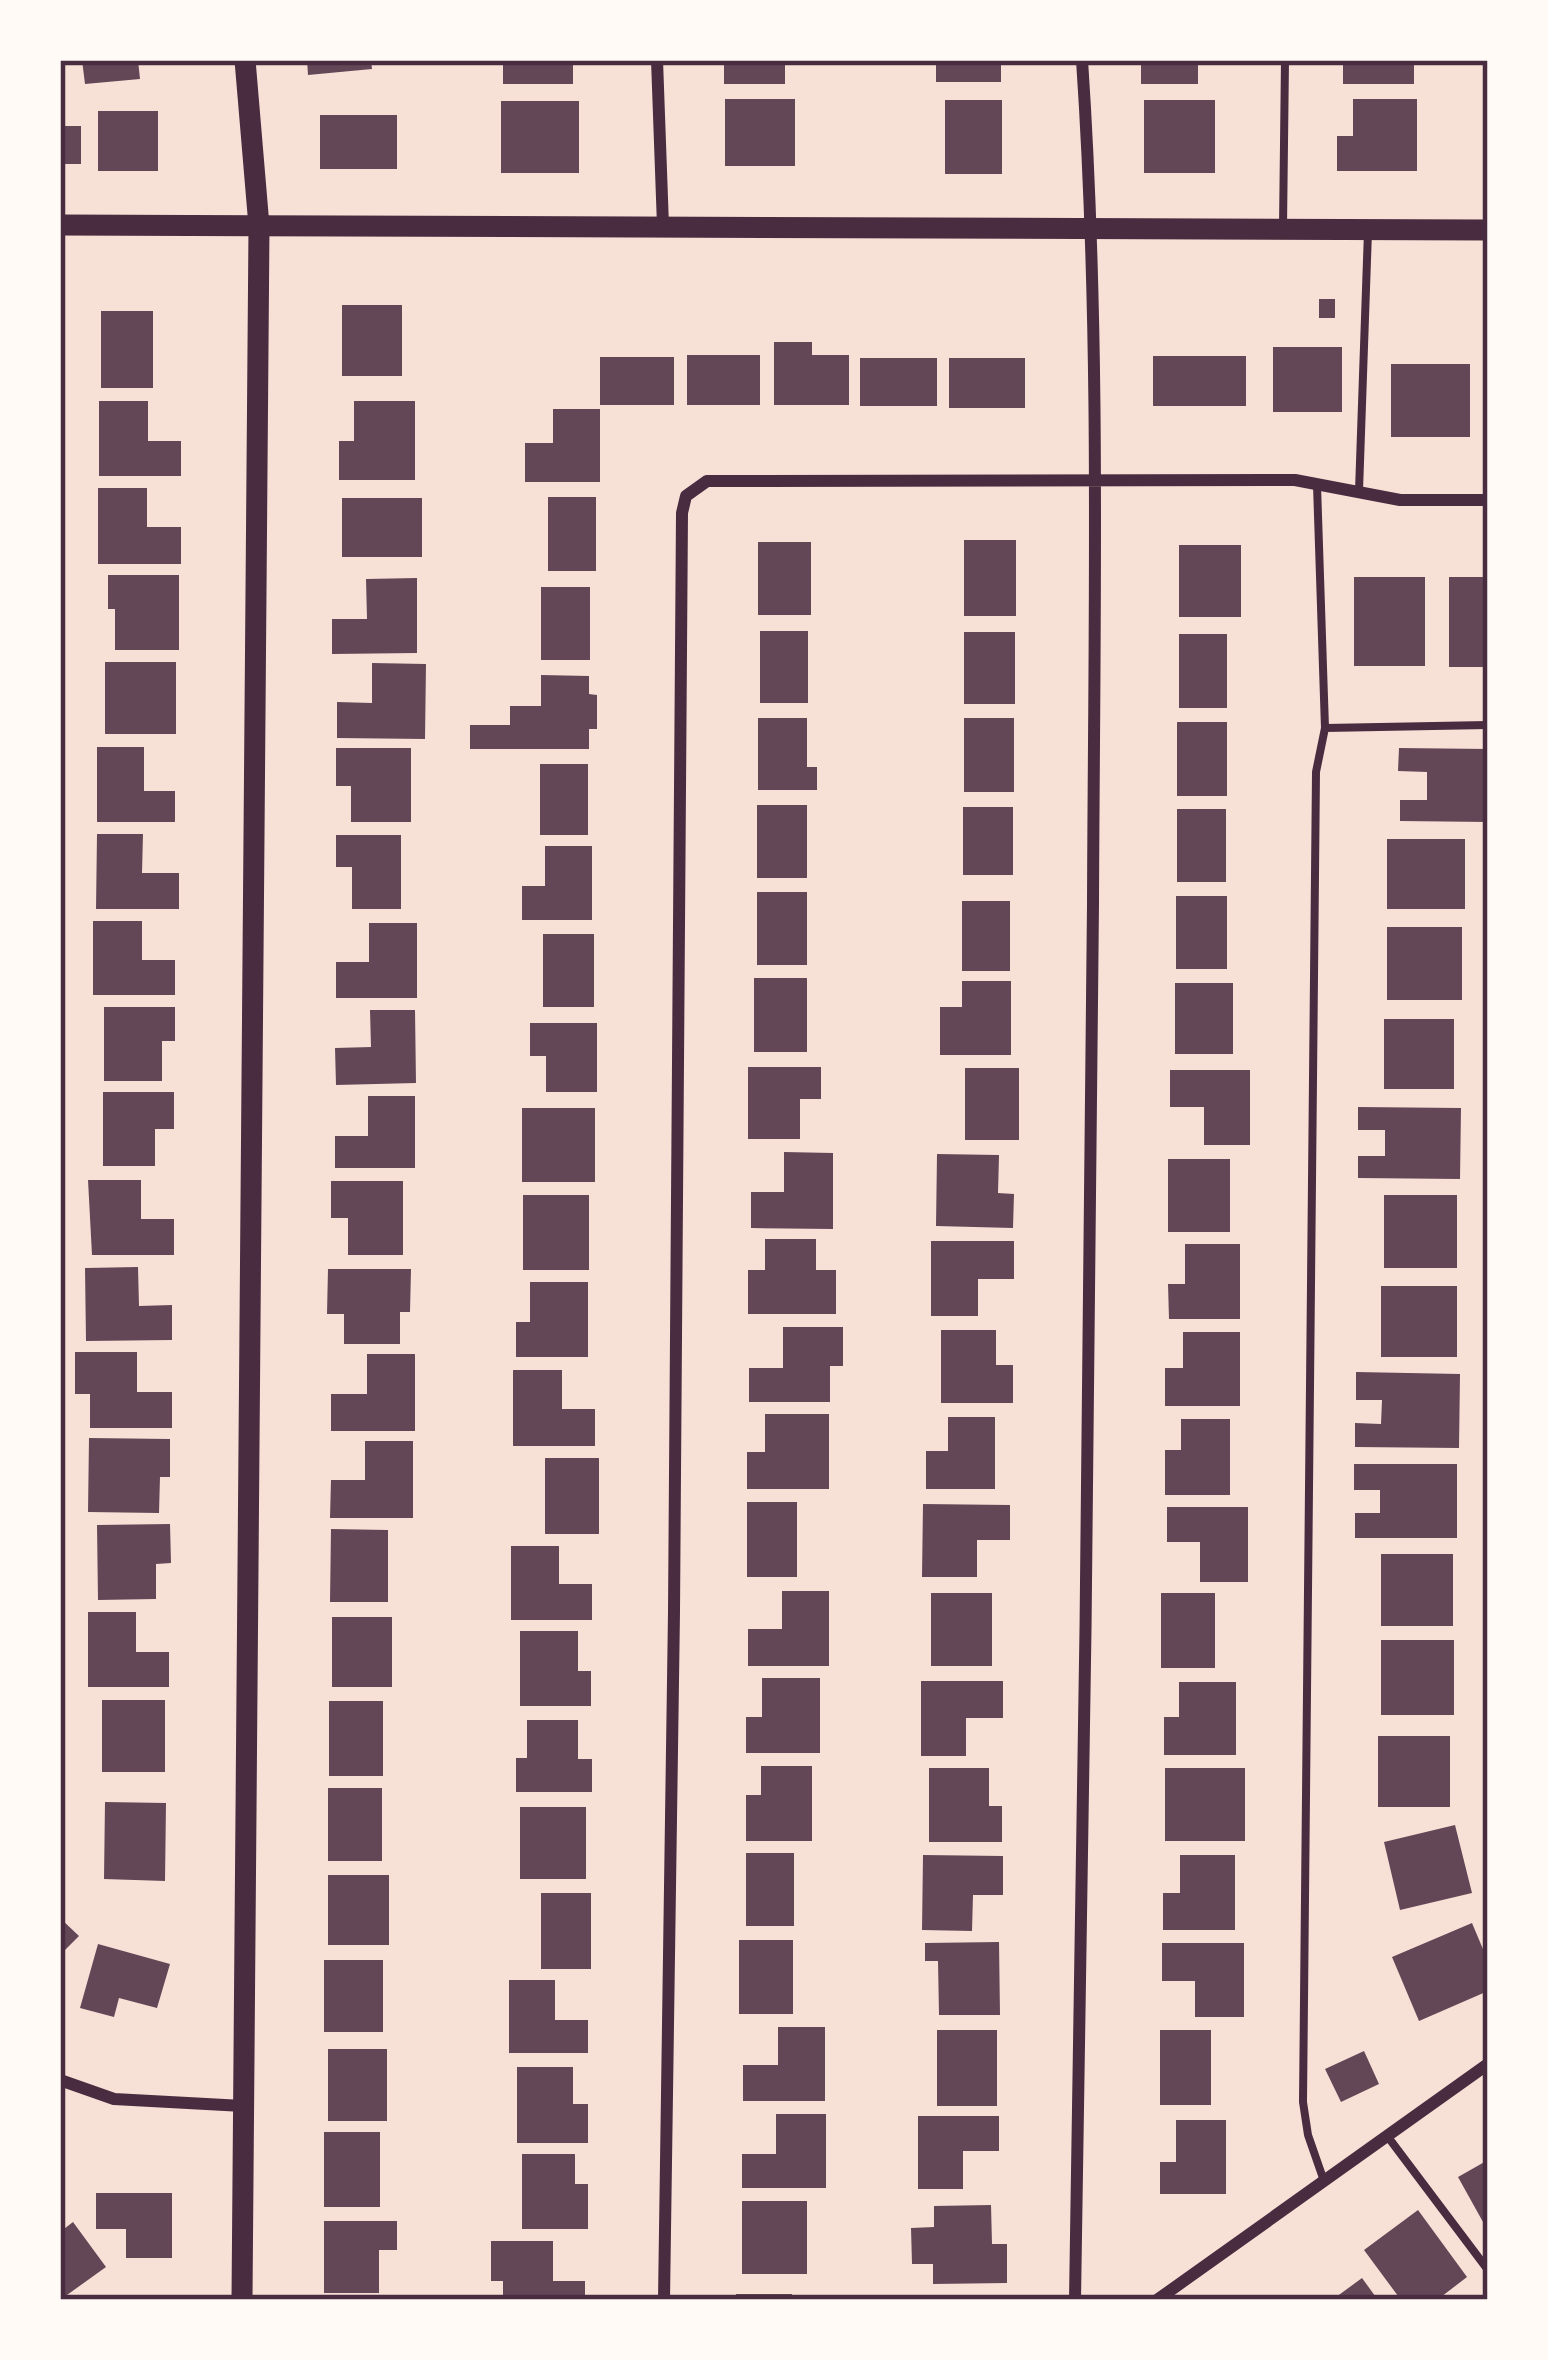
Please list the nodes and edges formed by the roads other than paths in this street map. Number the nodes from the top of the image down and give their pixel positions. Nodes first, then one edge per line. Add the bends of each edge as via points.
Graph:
1 (245, 60) edge
2 (657, 60) edge
3 (1082, 60) edge
4 (1286, 60) edge
5 (60, 225) edge
6 (259, 226) junction
7 (663, 226) junction
8 (1093, 226) junction
9 (1283, 228) junction
10 (1368, 229) junction
11 (1488, 230) edge
12 (1095, 478) junction
13 (1317, 484) junction
14 (1359, 492) junction
15 (1488, 500) edge
16 (1488, 725) edge
17 (1325, 728) junction
18 (1488, 2064) edge
19 (60, 2080) edge
20 (243, 2106) junction
21 (1388, 2137) junction
22 (1325, 2182) junction
23 (1488, 2270) edge
24 (242, 2300) edge
25 (664, 2300) edge
26 (1075, 2300) edge
27 (1157, 2300) edge

1 - 6 street
2 - 7 street
3 - 8 street
4 - 9 lane
5 - 6 street
6 - 7 street
6 - 20 street
7 - 8 street
8 - 9 street
8 - 12 street
9 - 10 street
10 - 11 street
10 - 14 lane
12 - 13 street
12 - 25 street via 707,481 686,496
12 - 26 street
13 - 14 street
13 - 17 lane
14 - 15 street
16 - 17 lane
17 - 22 lane via 1316,772 1303,2102
18 - 21 street
19 - 20 street via 114,2098
20 - 24 street
21 - 22 street
21 - 23 lane
22 - 27 street

